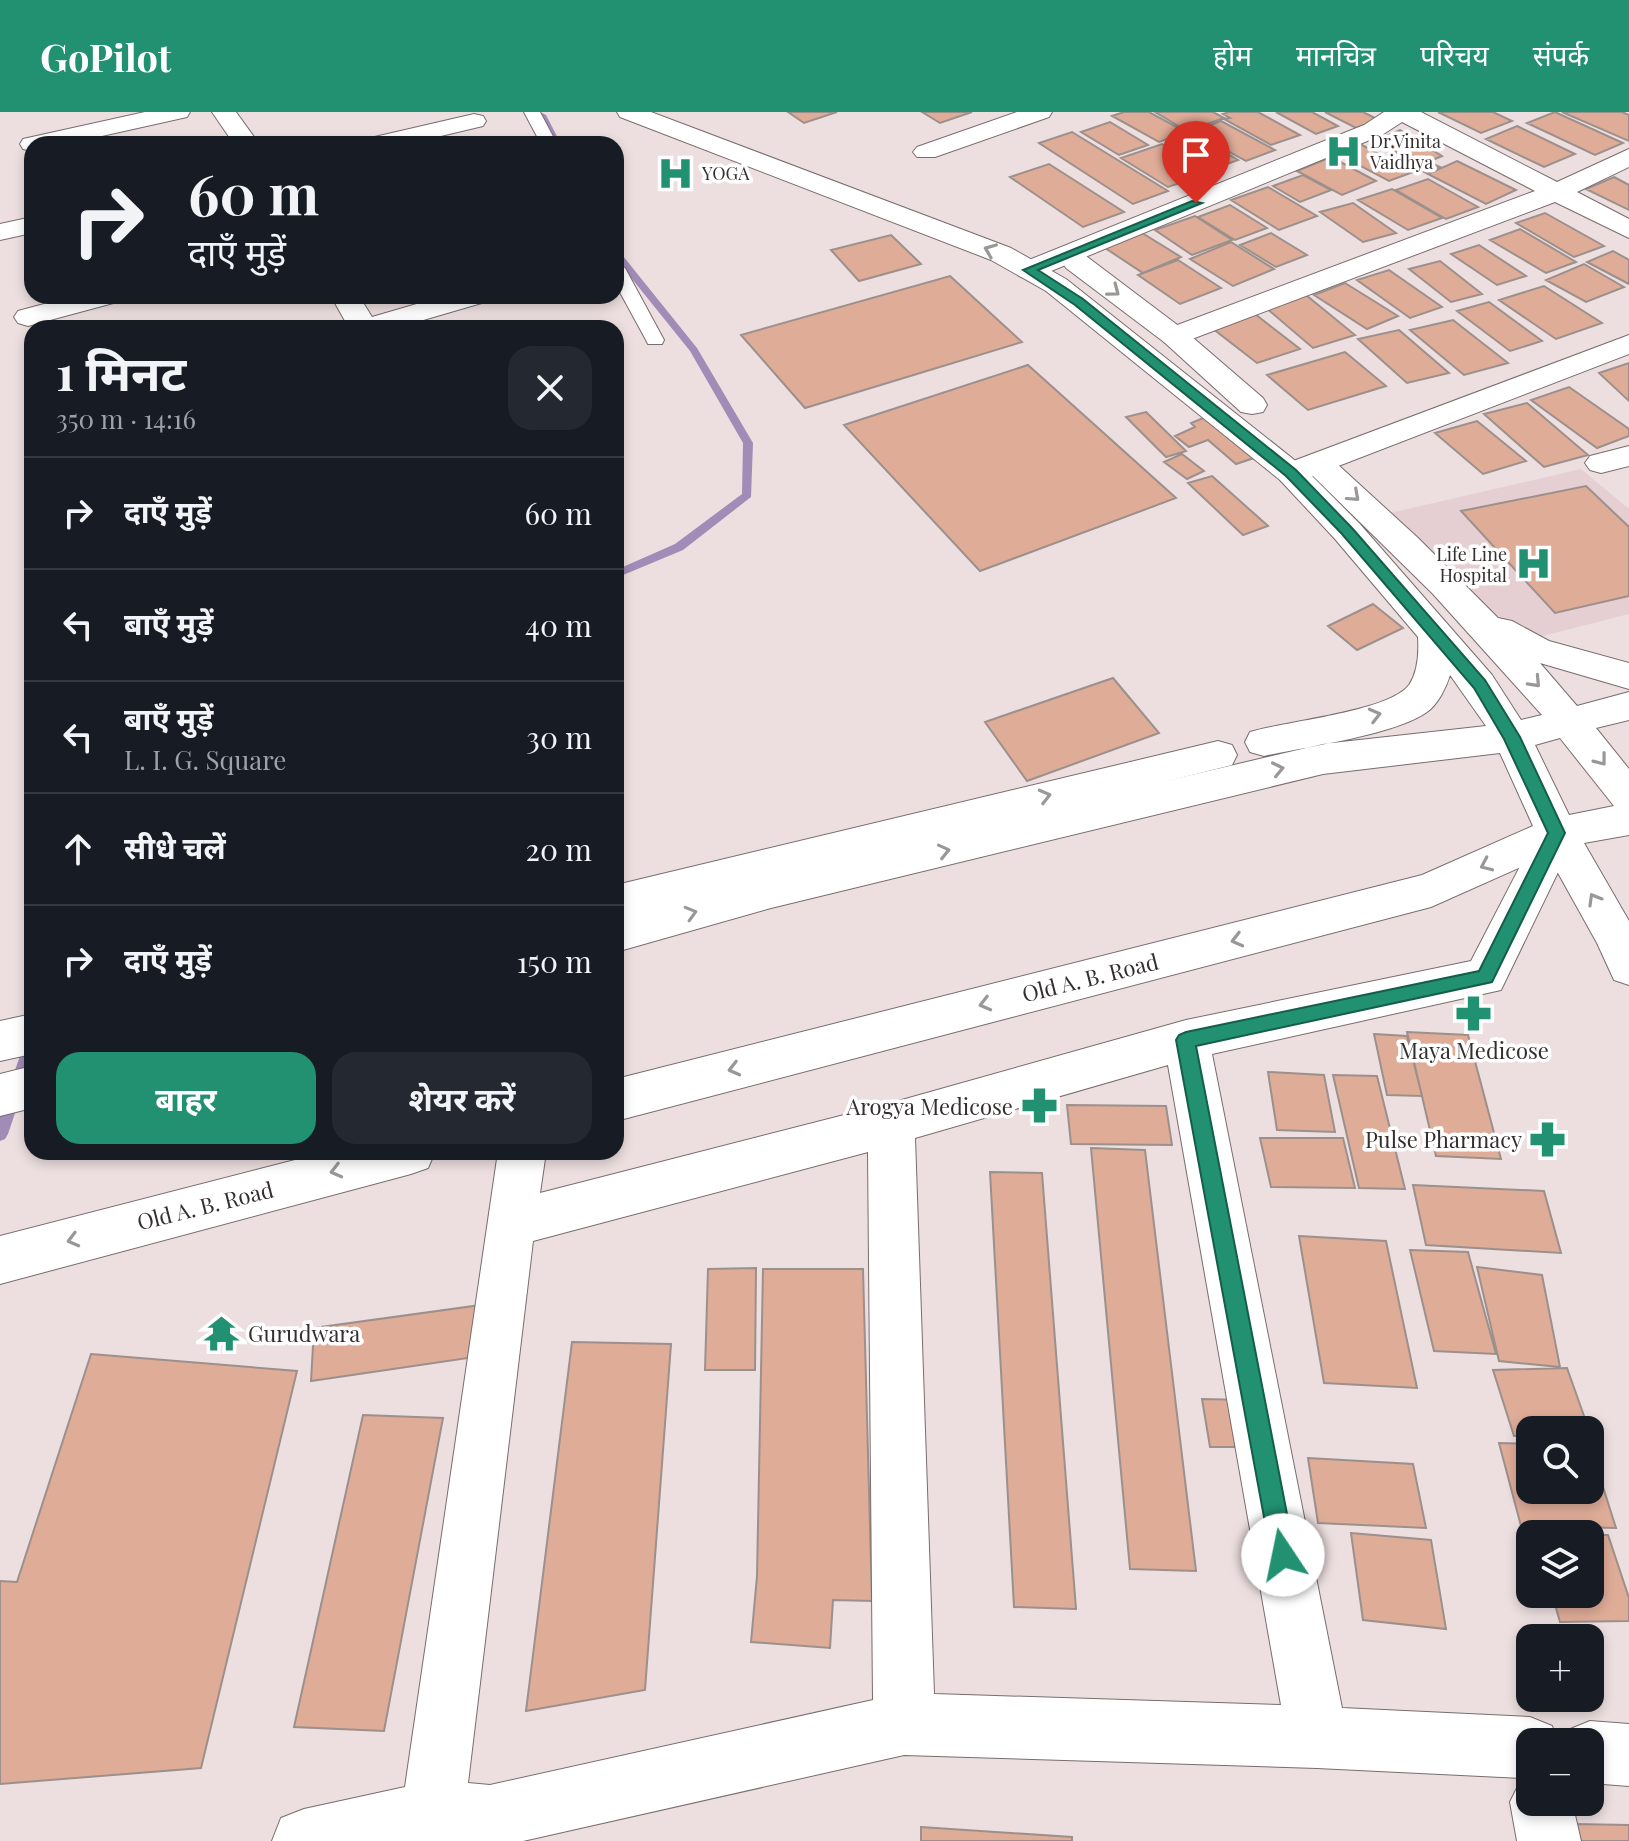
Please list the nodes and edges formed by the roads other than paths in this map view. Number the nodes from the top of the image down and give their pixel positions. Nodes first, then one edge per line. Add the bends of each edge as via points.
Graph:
1 (178, 112) edge
2 (224, 112) edge
3 (532, 112) edge
4 (629, 112) edge
5 (681, 112) edge
6 (1040, 112) edge
7 (1401, 112) edge
8 (474, 121) dead end
9 (70, 136) edge
10 (241, 136) edge
11 (409, 136) edge
12 (545, 136) edge
13 (926, 152) dead end
14 (1629, 157) edge
15 (1559, 191) junction
16 (24, 227) edge
17 (1629, 230) edge
18 (0, 232) edge
19 (1066, 255) junction
20 (1029, 270) junction
21 (624, 283) edge
22 (77, 304) edge
23 (447, 304) edge
24 (28, 317) dead end
25 (392, 320) edge
26 (1174, 336) junction
27 (655, 340) dead end
28 (1629, 344) edge
29 (1304, 468) junction
30 (1473, 615) junction
31 (1436, 634) junction
32 (1629, 676) edge
33 (1629, 706) edge
34 (1573, 723) junction
35 (1512, 737) junction
36 (1225, 767) junction
37 (1629, 797) edge
38 (1629, 819) edge
39 (1557, 833) junction
40 (624, 900) edge
41 (624, 932) edge
42 (1629, 967) edge
43 (24, 1036) edge
44 (1186, 1040) junction
45 (0, 1041) edge
46 (24, 1089) edge
47 (0, 1095) edge
48 (624, 1098) edge
49 (891, 1124) junction
50 (380, 1160) edge
51 (521, 1160) edge
52 (510, 1224) junction
53 (0, 1260) edge
54 (904, 1724) junction
55 (1317, 1737) junction
56 (1516, 1747) edge
57 (1604, 1753) edge
58 (1629, 1755) edge
59 (1544, 1816) edge
60 (470, 1823) edge
61 (304, 1841) edge
62 (1549, 1841) edge

1 - 9 street
2 - 10 street
3 - 12 lane
20 -> 4 street via 978,245
5 - 19 street
6 - 13 street
7 - 15 street
7 - 19 street via 1373,130
8 - 11 street
14 - 15 street
15 - 17 street
15 - 26 street
16 - 18 street
19 - 20 street
19 -> 26 street
20 - 29 street
21 - 27 lane
22 - 24 street
23 - 25 street
26 - 29 street
28 - 29 street
29 -> 30 street via 1406,543
29 - 31 street via 1347,531
30 - 32 street via 1537,650
30 -> 34 street
31 - 35 street via 1479,684
36 -> 31 street via 1414,702 1428,685
33 - 34 street
34 - 35 street
34 -> 37 street
36 -> 35 street
35 - 39 street
40 -> 36 street via 923,825
41 -> 36 street via 771,891 1070,821
38 - 39 street, Old A. B. Road
42 -> 39 street
39 - 44 street via 1485,977
39 -> 48 street, Old A. B. Road via 1431,890
43 - 45 street
44 - 49 street
44 - 55 street
46 - 47 street
49 - 52 street
49 - 54 street
50 -> 53 street, Old A. B. Road
51 - 52 street
52 - 60 street
54 - 55 street
54 - 60 street
55 - 56 street
57 - 58 street
59 - 62 street
60 - 61 street

